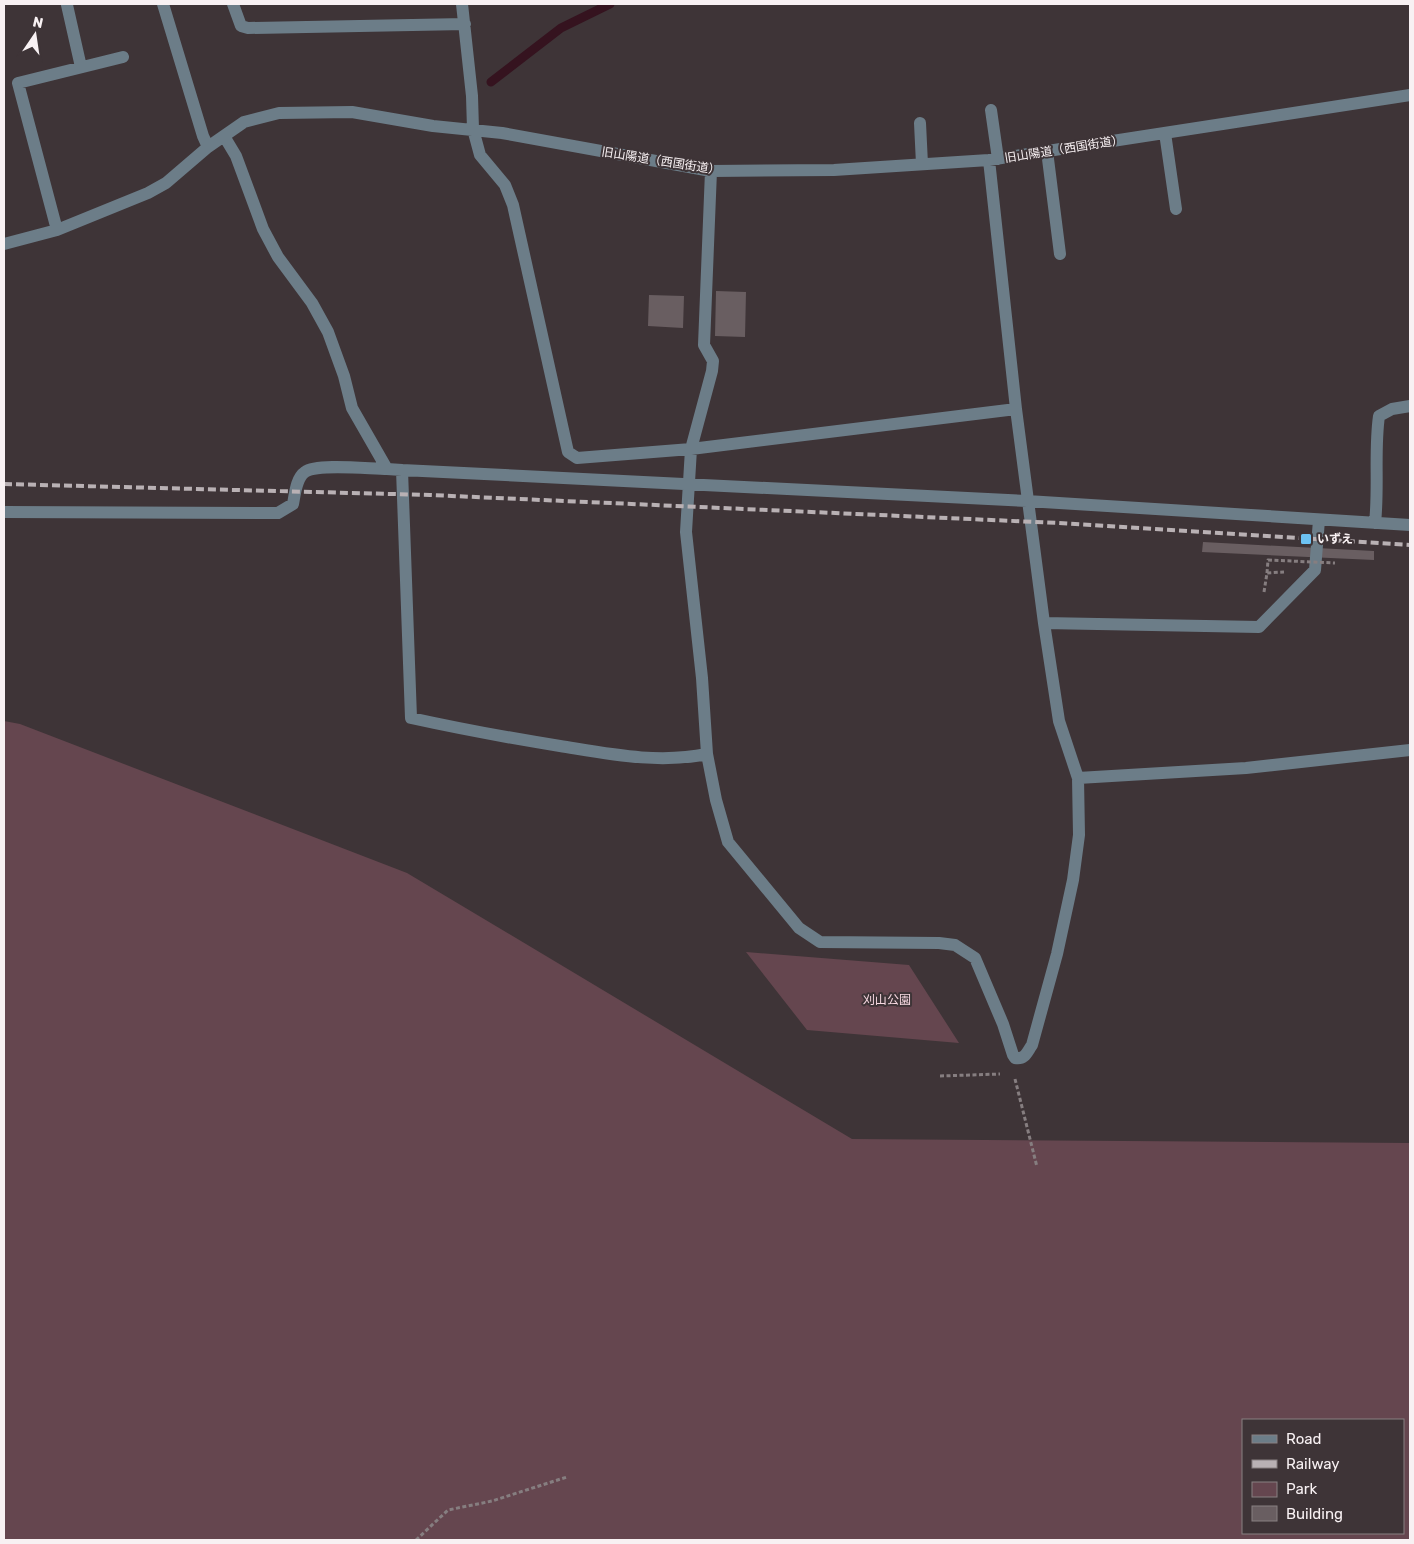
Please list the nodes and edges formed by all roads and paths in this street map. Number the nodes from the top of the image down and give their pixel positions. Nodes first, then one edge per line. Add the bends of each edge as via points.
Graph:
1 (163, 4) edge
2 (233, 4) edge
3 (462, 4) edge
4 (68, 5) edge
5 (464, 24) junction
6 (123, 57) dead end
7 (81, 67) junction
8 (1410, 95) edge
9 (991, 110) dead end
10 (920, 123) dead end
11 (473, 129) junction
12 (1165, 133) junction
13 (224, 136) junction
14 (208, 147) junction
15 (1047, 152) junction
16 (993, 160) junction
17 (922, 164) junction
18 (711, 171) junction
19 (1176, 209) dead end
20 (57, 230) junction
21 (4, 244) edge
22 (1060, 254) dead end
23 (1410, 406) edge
24 (1016, 409) junction
25 (691, 449) junction
26 (387, 469) junction
27 (402, 470) junction
28 (687, 485) junction
29 (1027, 501) junction
30 (4, 512) edge
31 (1319, 520) junction
32 (1375, 523) junction
33 (1410, 525) edge
34 (1334, 563) dead end
35 (1267, 573) dead end
36 (1044, 623) junction
37 (1410, 750) edge
38 (708, 754) junction
39 (1078, 778) junction
40 (1016, 1058) junction
41 (1014, 1073) junction
42 (940, 1076) dead end
43 (1037, 1167) dead end
44 (567, 1477) dead end
45 (416, 1540) edge

1 - 14 street
2 - 5 street via 241,26 248,28
3 - 5 street
4 - 7 street
5 - 11 street
6 - 7 street
7 - 20 street via 18,83
8 - 12 street, 旧山陽道（西国街道）
9 - 16 street
10 - 17 street
11 - 13 street, 旧山陽道（西国街道） via 432,126 352,112 314,111 279,113 244,122
11 - 18 street, 旧山陽道（西国街道）
11 - 25 street via 480,155 505,185 513,205 568,452 577,458
12 - 15 street, 旧山陽道（西国街道）
12 - 19 street
13 - 14 street, 旧山陽道（西国街道）
13 - 26 street via 236,156 263,229 278,258 312,303 328,332 352,408
14 - 20 street, 旧山陽道（西国街道） via 166,183 148,193
15 - 16 street, 旧山陽道（西国街道）
15 - 22 street
16 - 17 street, 旧山陽道（西国街道）
16 - 24 street
17 - 18 street, 旧山陽道（西国街道） via 834,170
18 - 25 street via 704,345 713,361
20 - 21 street, 旧山陽道（西国街道）
23 - 32 street via 1392,409 1380,416
24 - 25 street
24 - 29 street
25 - 28 street
26 - 27 street
26 - 30 street via 319,468 305,472 298,482 293,504 278,513
27 - 28 street
27 - 38 street via 411,718 483,734 623,757 680,759
28 - 29 street
28 - 38 street via 689,577
29 - 31 street
29 - 36 street
31 - 32 street
31 - 36 street via 1315,570 1259,627
32 - 33 street
34 - 35 path, bridge via 1268,560
36 - 39 street via 1059,721
37 - 39 street via 1246,768
38 - 40 street via 728,842 799,928 820,942 955,945 974,958
39 - 40 street via 1078,844 1057,954 1032,1045 1025,1057
40 - 41 path
41 - 42 path
41 - 43 path
44 - 45 path via 492,1501 448,1510

